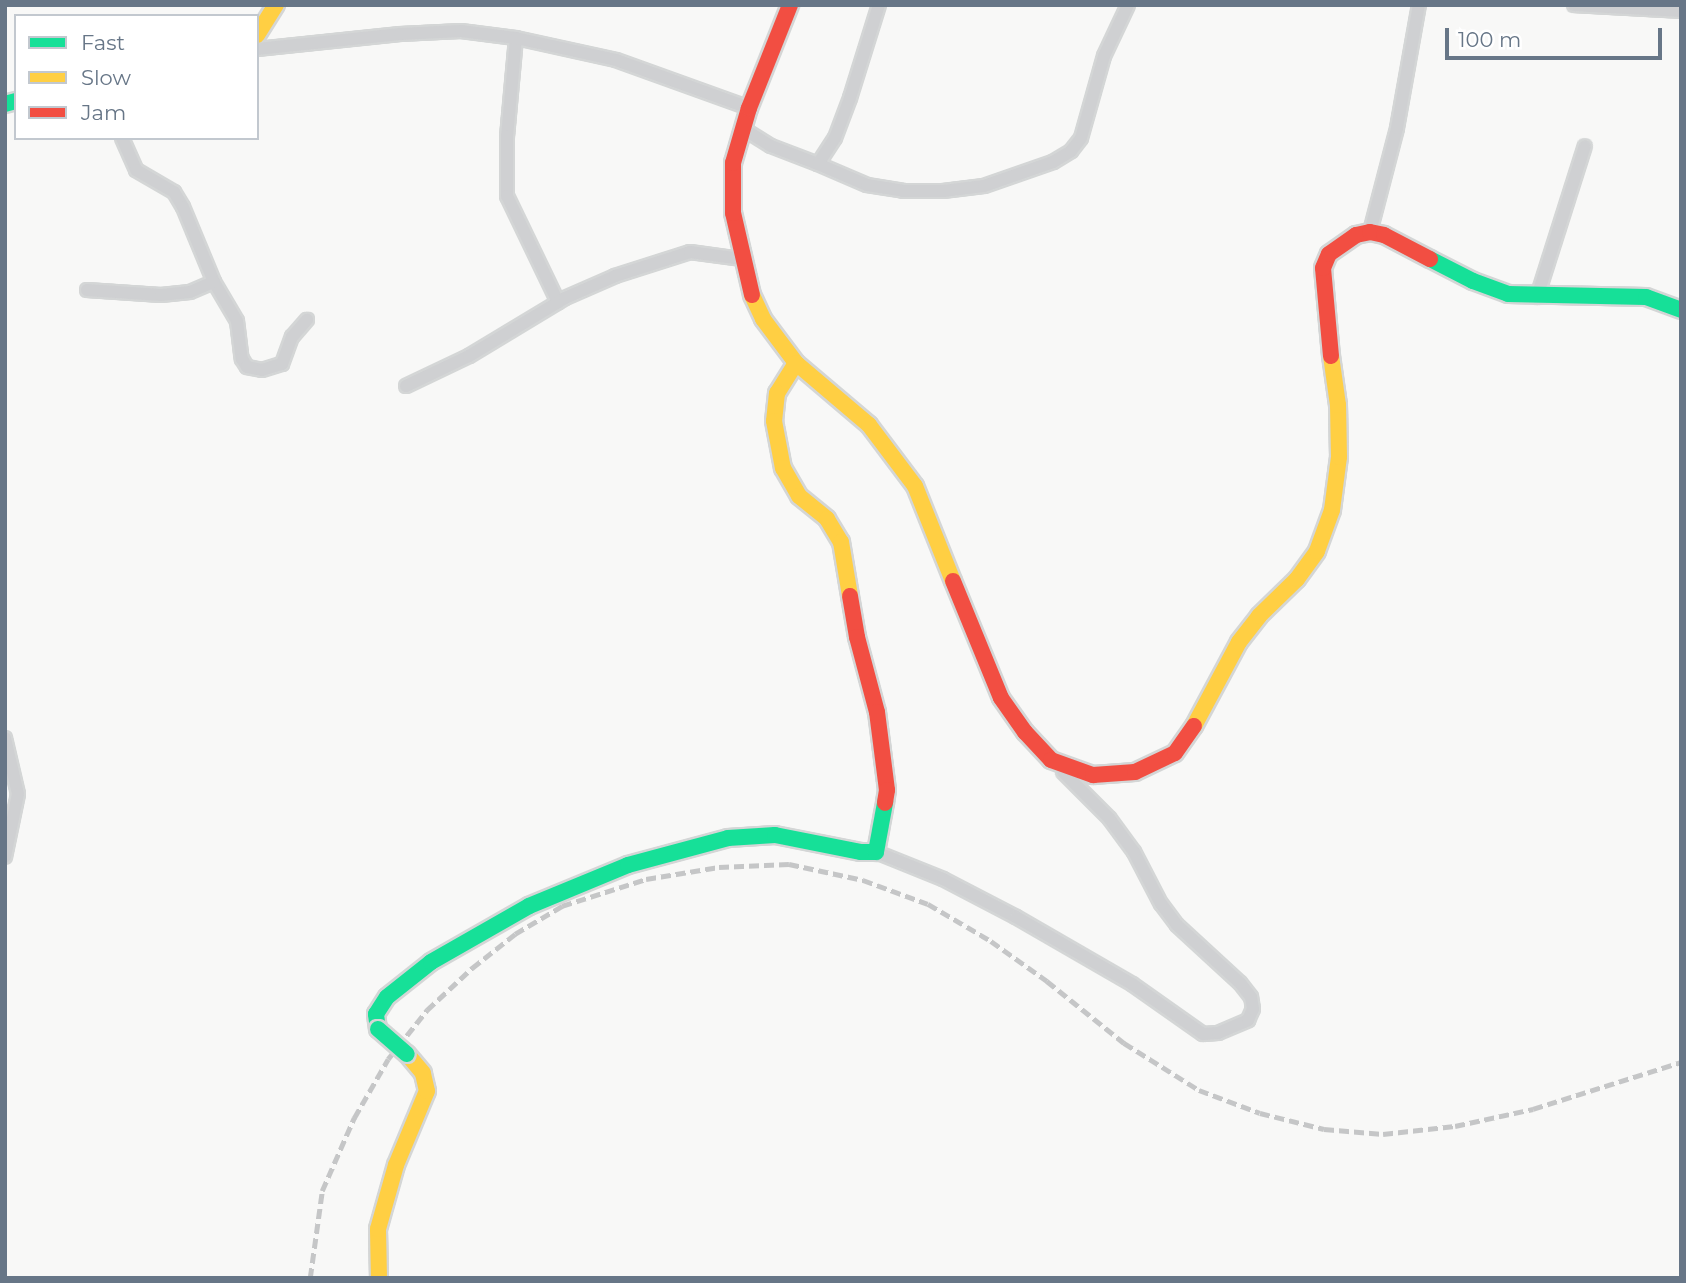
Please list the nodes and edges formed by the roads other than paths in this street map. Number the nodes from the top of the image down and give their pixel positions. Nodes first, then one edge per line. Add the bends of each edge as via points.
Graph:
1 (276, 5) edge
2 (790, 5) edge
3 (879, 5) edge
4 (1128, 5) edge
5 (1419, 5) edge
6 (1574, 5) edge
7 (1681, 11) edge
8 (259, 32) edge
9 (516, 38) junction
10 (259, 49) edge
11 (749, 108) junction
12 (742, 128) junction
13 (123, 140) edge
14 (1585, 146) dead end
15 (817, 164) junction
16 (1370, 232) junction
17 (741, 259) junction
18 (214, 282) junction
19 (87, 290) dead end
20 (1537, 298) junction
21 (558, 302) junction
22 (1681, 310) edge
23 (307, 320) dead end
24 (796, 363) junction
25 (406, 386) dead end
26 (5, 738) edge
27 (1051, 760) junction
28 (876, 852) junction
29 (5, 857) edge
30 (379, 1278) edge

1 - 8 main road
2 - 11 main road
3 - 15 street via 835,138
4 - 15 street via 1104,56 1082,138 1054,162 984,186 943,191 867,186
5 - 16 street via 1397,128
6 - 7 street
9 - 10 street via 461,31 412,33
9 - 11 street via 616,60
9 - 21 street via 507,196
11 - 12 main road
12 - 15 street via 771,146
12 - 17 main road via 732,188
13 - 18 street via 136,170 174,192
14 - 20 street
16 - 20 main road via 1384,234 1473,281 1508,294
16 - 27 main road via 1343,243 1329,254 1323,268 1339,457 1332,510 1317,551 1239,642 1205,711 1175,754 1113,776 1093,775
17 - 21 street via 690,252 615,276
17 - 24 main road via 763,319
18 - 19 street via 190,292 161,295
18 - 23 street via 237,321 247,367 262,370 282,364 292,337
20 - 22 main road via 1646,297
21 - 25 street via 469,356
24 - 27 main road via 869,425 915,486 1001,698
24 - 28 main road via 777,393 774,421 783,468 799,496 827,519 841,541 885,767 887,790
26 - 29 street via 18,794
27 - 28 street via 1109,818 1177,925 1251,997 1253,1009 1248,1020 1218,1033 1203,1034 1132,984 1016,917 943,879
28 - 30 main road, bridge via 775,835 728,838 628,865 529,906 431,962 387,997 376,1014 378,1029 407,1054 428,1085 396,1165 378,1229

